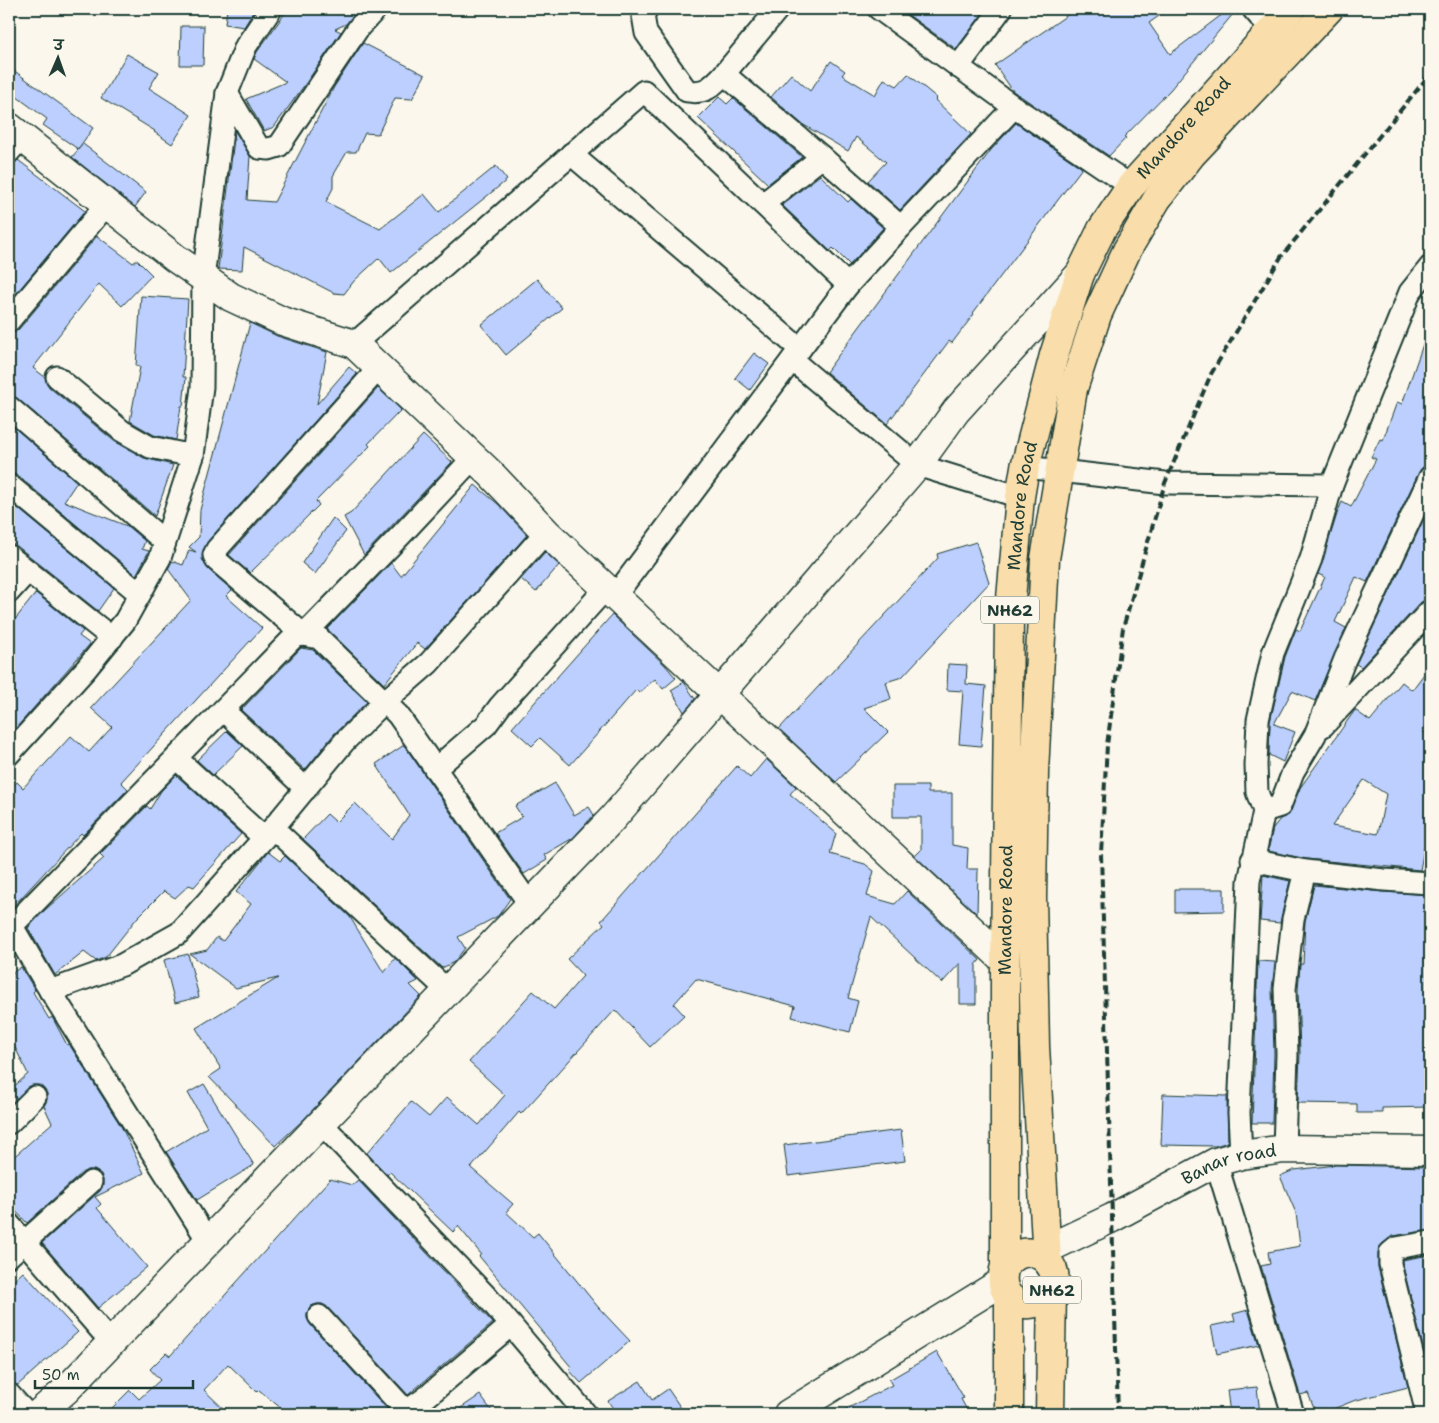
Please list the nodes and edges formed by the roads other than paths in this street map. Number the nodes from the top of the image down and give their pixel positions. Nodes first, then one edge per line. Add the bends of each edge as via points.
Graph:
1 (271, 9) edge
2 (376, 9) edge
3 (647, 9) edge
4 (778, 9) edge
5 (879, 9) edge
6 (1001, 9) edge
7 (1253, 9) edge
8 (1291, 9) edge
9 (1329, 9) edge
10 (1272, 31) junction
11 (958, 67) junction
12 (724, 74) junction
13 (228, 93) junction
14 (1014, 107) junction
15 (13, 139) edge
16 (572, 154) junction
17 (822, 157) junction
18 (1131, 186) junction
19 (107, 204) junction
20 (763, 204) junction
21 (901, 227) junction
22 (1430, 267) edge
23 (1080, 274) junction
24 (204, 278) junction
25 (848, 285) junction
26 (9, 321) edge
27 (354, 344) junction
28 (796, 355) junction
29 (380, 368) junction
30 (57, 377) dead end
31 (9, 407) edge
32 (192, 456) junction
33 (474, 458) junction
34 (917, 465) junction
35 (1025, 467) junction
36 (1059, 471) junction
37 (1430, 476) edge
38 (9, 485) edge
39 (1332, 485) junction
40 (1020, 498) junction
41 (546, 532) junction
42 (165, 542) junction
43 (9, 556) edge
44 (28, 571) junction
45 (9, 592) edge
46 (611, 592) junction
47 (140, 594) junction
48 (1430, 612) edge
49 (304, 635) junction
50 (112, 638) junction
51 (720, 694) junction
52 (384, 702) junction
53 (223, 710) junction
54 (1315, 735) junction
55 (9, 754) edge
56 (176, 758) junction
57 (436, 769) junction
58 (306, 789) junction
59 (1264, 811) junction
60 (268, 833) junction
61 (1252, 860) junction
62 (1305, 871) junction
63 (1430, 883) edge
64 (530, 906) junction
65 (1005, 961) junction
66 (50, 991) junction
67 (448, 991) junction
68 (36, 1098) dead end
69 (9, 1123) edge
70 (322, 1123) junction
71 (1284, 1149) junction
72 (1430, 1151) edge
73 (1229, 1159) junction
74 (91, 1182) dead end
75 (9, 1224) edge
76 (208, 1241) junction
77 (1430, 1242) edge
78 (17, 1249) edge
79 (1047, 1254) junction
80 (1005, 1282) junction
81 (1052, 1290) junction
82 (319, 1316) dead end
83 (511, 1325) junction
84 (111, 1342) junction
85 (9, 1394) edge
86 (404, 1413) edge
87 (793, 1413) edge
88 (27, 1414) edge
89 (38, 1414) edge
90 (586, 1414) edge
91 (1010, 1414) edge
92 (1050, 1414) edge
93 (1293, 1414) edge
94 (1427, 1414) edge

1 - 13 street via 246,46
2 - 13 street via 359,27 279,146 260,148
3 - 12 street via 643,15 646,33 687,91 698,93 708,89
4 - 12 street
5 - 11 street
6 - 11 street
7 - 10 street
8 - 10 highway, Mandore Road / NH62
9 - 36 highway, Mandore Road / NH62 via 1192,154 1157,199 1127,250 1097,314 1073,389
10 - 18 highway, Mandore Road / NH62
11 - 14 street
12 - 17 street
13 - 24 street
14 - 18 street
14 - 21 street
15 - 19 street
16 - 20 street via 644,91
16 - 27 street
16 - 28 street
17 - 20 street
17 - 21 street
18 - 23 highway, Mandore Road / NH62 via 1102,229
19 - 24 street
19 - 26 street
20 - 25 street
21 - 25 street
22 - 39 street via 1410,292
23 - 34 street via 956,411
23 - 35 highway, Mandore Road / NH62 via 1054,355
24 - 27 street via 231,297 282,321
24 - 32 street via 202,387
25 - 28 street
27 - 29 street
28 - 34 street
28 - 46 street
29 - 33 street
29 - 49 street via 214,555
30 - 32 street via 122,431 150,447
31 - 42 street
32 - 42 street
33 - 41 street
33 - 49 street
34 - 40 street
34 - 51 street
35 - 36 street
35 - 40 highway, Mandore Road / NH62
36 - 39 street via 1165,483
36 - 79 highway, Mandore Road / NH62 via 1043,588 1032,897 1035,1046
37 - 54 street via 1345,659
38 - 47 street
39 - 59 street via 1311,559 1273,653 1258,720 1257,792
40 - 65 highway, Mandore Road / NH62 via 1009,621
41 - 46 street
41 - 52 street via 430,663
42 - 47 street
43 - 44 street
44 - 45 street
44 - 50 street
46 - 51 street
46 - 57 street via 500,706 486,725
47 - 50 street
48 - 54 street
49 - 52 street via 319,638
49 - 53 street via 296,636
50 - 55 street
51 - 64 street via 612,819
51 - 65 street
52 - 57 street via 398,715
52 - 58 street via 344,742
53 - 56 street
53 - 58 street
54 - 59 street via 1293,772 1280,806
56 - 60 street
56 - 66 street via 12,926
57 - 64 street
58 - 60 street
59 - 61 street
60 - 66 street via 179,932 122,965
60 - 67 street
61 - 62 street
61 - 73 street via 1239,1113
62 - 63 street
62 - 71 street via 1293,919 1285,989
64 - 67 street
65 - 80 highway, Mandore Road / NH62
66 - 76 street
67 - 70 street
68 - 69 street
70 - 76 street
70 - 83 street
71 - 72 street, Banar road
71 - 73 street, Banar road
73 - 79 street, Banar road
73 - 93 street
74 - 78 street
75 - 78 street
76 - 84 street
77 - 94 street via 1396,1248 1390,1253
78 - 84 street
79 - 80 highway, NH62 via 1020,1253 1011,1258
79 - 81 highway, Mandore Road / NH62 via 1054,1274
80 - 81 highway, NH62 via 1018,1302 1027,1304 1046,1298
80 - 87 street
80 - 91 highway, Mandore Road / NH62
81 - 92 highway, Mandore Road / NH62
82 - 86 street
83 - 86 street
83 - 90 street
84 - 89 street via 66,1390
85 - 88 street

